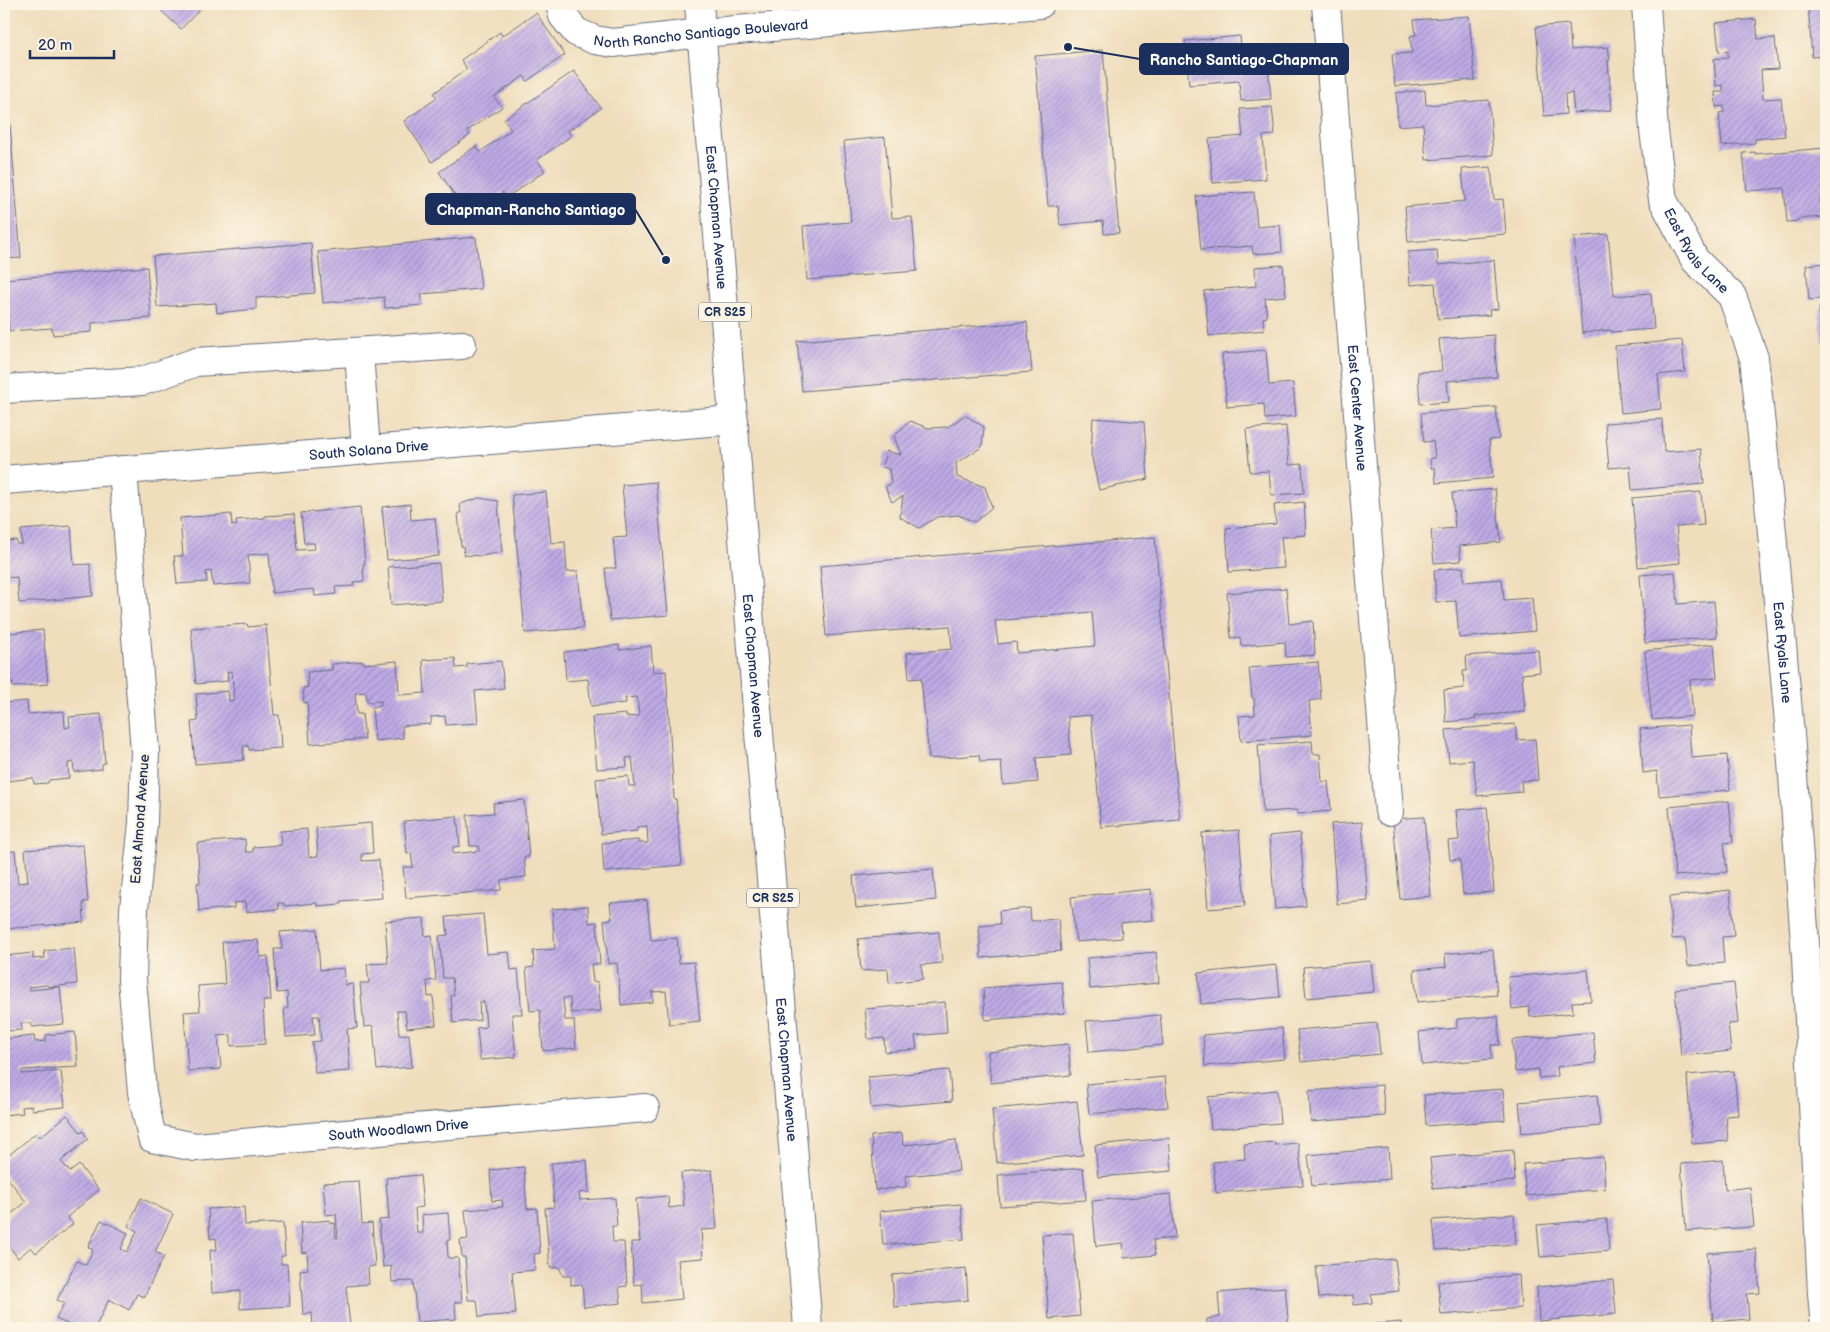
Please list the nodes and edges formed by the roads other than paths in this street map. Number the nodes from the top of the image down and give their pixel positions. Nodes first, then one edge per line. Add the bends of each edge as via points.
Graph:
1 (560, 4) edge
2 (699, 4) edge
3 (1040, 4) edge
4 (1326, 4) edge
5 (1646, 4) edge
6 (702, 33) junction
7 (462, 345) dead end
8 (359, 352) junction
9 (4, 389) edge
10 (734, 420) junction
11 (366, 450) junction
12 (123, 470) junction
13 (4, 480) edge
14 (1389, 811) dead end
15 (1816, 956) edge
16 (645, 1108) dead end
17 (152, 1138) joint
18 (1824, 1293) edge
19 (808, 1328) edge
20 (1825, 1328) edge

1 - 6 street, North Rancho Santiago Boulevard via 563,16 576,32 594,40 614,43
2 - 6 street, East Chapman Avenue / CR S25
3 - 6 street, North Rancho Santiago Boulevard
4 - 14 street, East Center Avenue
5 - 15 street, East Ryals Lane via 1654,131 1663,200 1695,260 1732,296 1754,358
6 - 10 street, East Chapman Avenue / CR S25
7 - 8 street
8 - 9 street via 196,362 143,381
8 - 11 street
10 - 11 street, South Solana Drive
10 - 19 street, East Chapman Avenue / CR S25
11 - 12 street, South Solana Drive
12 - 13 street, South Solana Drive
12 - 17 street, East Almond Avenue via 145,751 132,979 142,1092
15 - 18 street, East Ryals Lane
16 - 17 street, South Woodlawn Drive via 195,1147
18 - 20 street, East Ryals Lane

